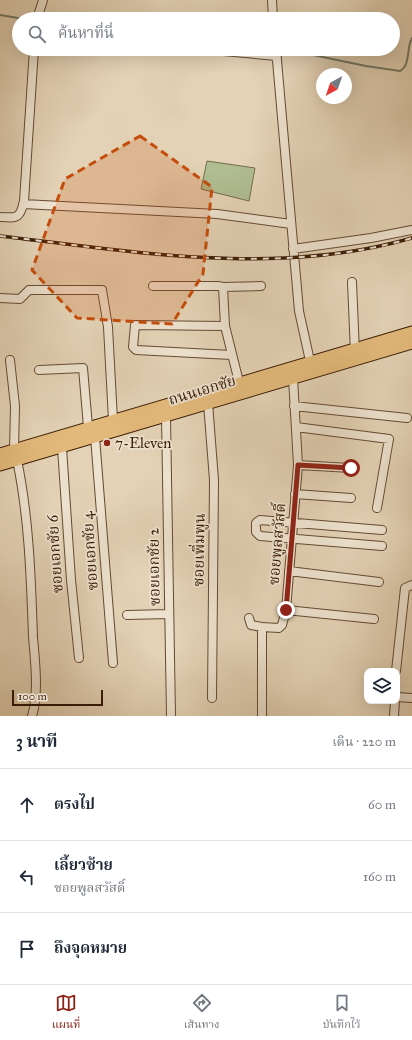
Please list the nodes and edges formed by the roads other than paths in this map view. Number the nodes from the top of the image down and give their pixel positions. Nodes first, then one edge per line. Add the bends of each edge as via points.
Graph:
1 (43, 0) edge
2 (272, 0) edge
3 (39, 12) edge
4 (273, 12) edge
5 (34, 56) edge
6 (276, 56) edge
7 (23, 204) junction
8 (0, 217) edge
9 (291, 224) junction
10 (412, 230) edge
11 (293, 250) junction
12 (352, 282) dead end
13 (153, 286) dead end
14 (261, 286) dead end
15 (223, 288) junction
16 (0, 298) edge
17 (225, 326) junction
18 (412, 332) edge
19 (412, 343) edge
20 (355, 354) junction
21 (231, 355) junction
22 (10, 360) dead end
23 (310, 361) junction
24 (39, 370) dead end
25 (293, 378) junction
26 (239, 382) junction
27 (208, 403) junction
28 (294, 406) junction
29 (166, 416) junction
30 (407, 418) dead end
31 (113, 420) junction
32 (88, 427) junction
33 (296, 427) junction
34 (96, 437) junction
35 (62, 448) junction
36 (0, 454) edge
37 (16, 455) junction
38 (0, 465) edge
39 (298, 465) junction
40 (351, 468) dead end
41 (295, 494) junction
42 (351, 498) dead end
43 (377, 508) dead end
44 (293, 523) junction
45 (382, 530) dead end
46 (291, 540) junction
47 (382, 546) dead end
48 (289, 571) junction
49 (379, 582) dead end
50 (412, 585) edge
51 (286, 610) junction
52 (169, 614) junction
53 (127, 615) dead end
54 (249, 618) dead end
55 (374, 619) dead end
56 (262, 627) junction
57 (79, 658) dead end
58 (113, 663) dead end
59 (396, 668) edge
60 (400, 697) edge
61 (212, 698) dead end
62 (412, 698) edge
63 (395, 704) edge
64 (32, 716) edge
65 (171, 716) edge
66 (262, 716) edge
67 (394, 716) edge

1 - 3 street
2 - 4 street
5 - 7 street
6 - 9 street
7 - 8 street via 21,213 16,217
7 - 9 street via 217,214
9 - 11 street
10 - 11 street
11 - 23 street via 299,311
12 - 20 street
13 - 15 street
14 - 15 street
15 - 17 street
16 - 31 street via 20,299 29,290 102,290 108,327
17 - 21 street
17 - 21 street via 135,325 133,347 136,350
18 - 20 main road, ถนนเอกชัย
19 - 20 main road, ถนนเอกชัย
20 - 23 main road, ถนนเอกชัย
20 - 25 main road, ถนนเอกชัย
21 - 26 street
22 - 37 street via 15,406
23 - 26 main road, ถนนเอกชัย
24 - 32 street via 83,368
25 - 27 main road, ถนนเอกชัย
25 - 28 street, ซอยพูลสวัสดิ์
26 - 31 main road, ถนนเอกชัย
27 - 29 main road, ถนนเอกชัย
27 - 61 street, ซอยเพิ่มพูน via 214,480
28 - 30 street
28 - 33 street, ซอยพูลสวัสดิ์
29 - 34 main road, ถนนเอกชัย
29 - 52 street, ซอยเอกชัย 2
31 - 32 main road, ถนนเอกชัย
32 - 37 main road, ถนนเอกชัย
33 - 39 street, ซอยพูลสวัสดิ์
33 - 43 street via 389,439
34 - 35 main road, ถนนเอกชัย
34 - 58 street, ซอยเอกชัย 4
35 - 37 main road, ถนนเอกชัย
35 - 57 street, ซอยเอกชัย 6
36 - 37 main road, ถนนเอกชัย
37 - 38 main road, ถนนเอกชัย
37 - 64 street via 22,484 31,586 34,664
39 - 40 street
39 - 41 street, ซอยพูลสวัสดิ์
41 - 42 street
41 - 44 street, ซอยพูลสวัสดิ์
44 - 45 street
44 - 46 street, ซอยพูลสวัสดิ์
44 - 46 street via 260,520 256,523 256,532 260,536
46 - 47 street
46 - 48 street, ซอยพูลสวัสดิ์
48 - 49 street
48 - 51 street, ซอยพูลสวัสดิ์
50 - 59 street via 405,588
51 - 55 street
51 - 56 street, ซอยพูลสวัสดิ์ via 280,628
52 - 53 street
52 - 65 street, ซอยเอกชัย 2
54 - 56 street via 250,625
56 - 66 street
60 - 62 street
63 - 67 street

